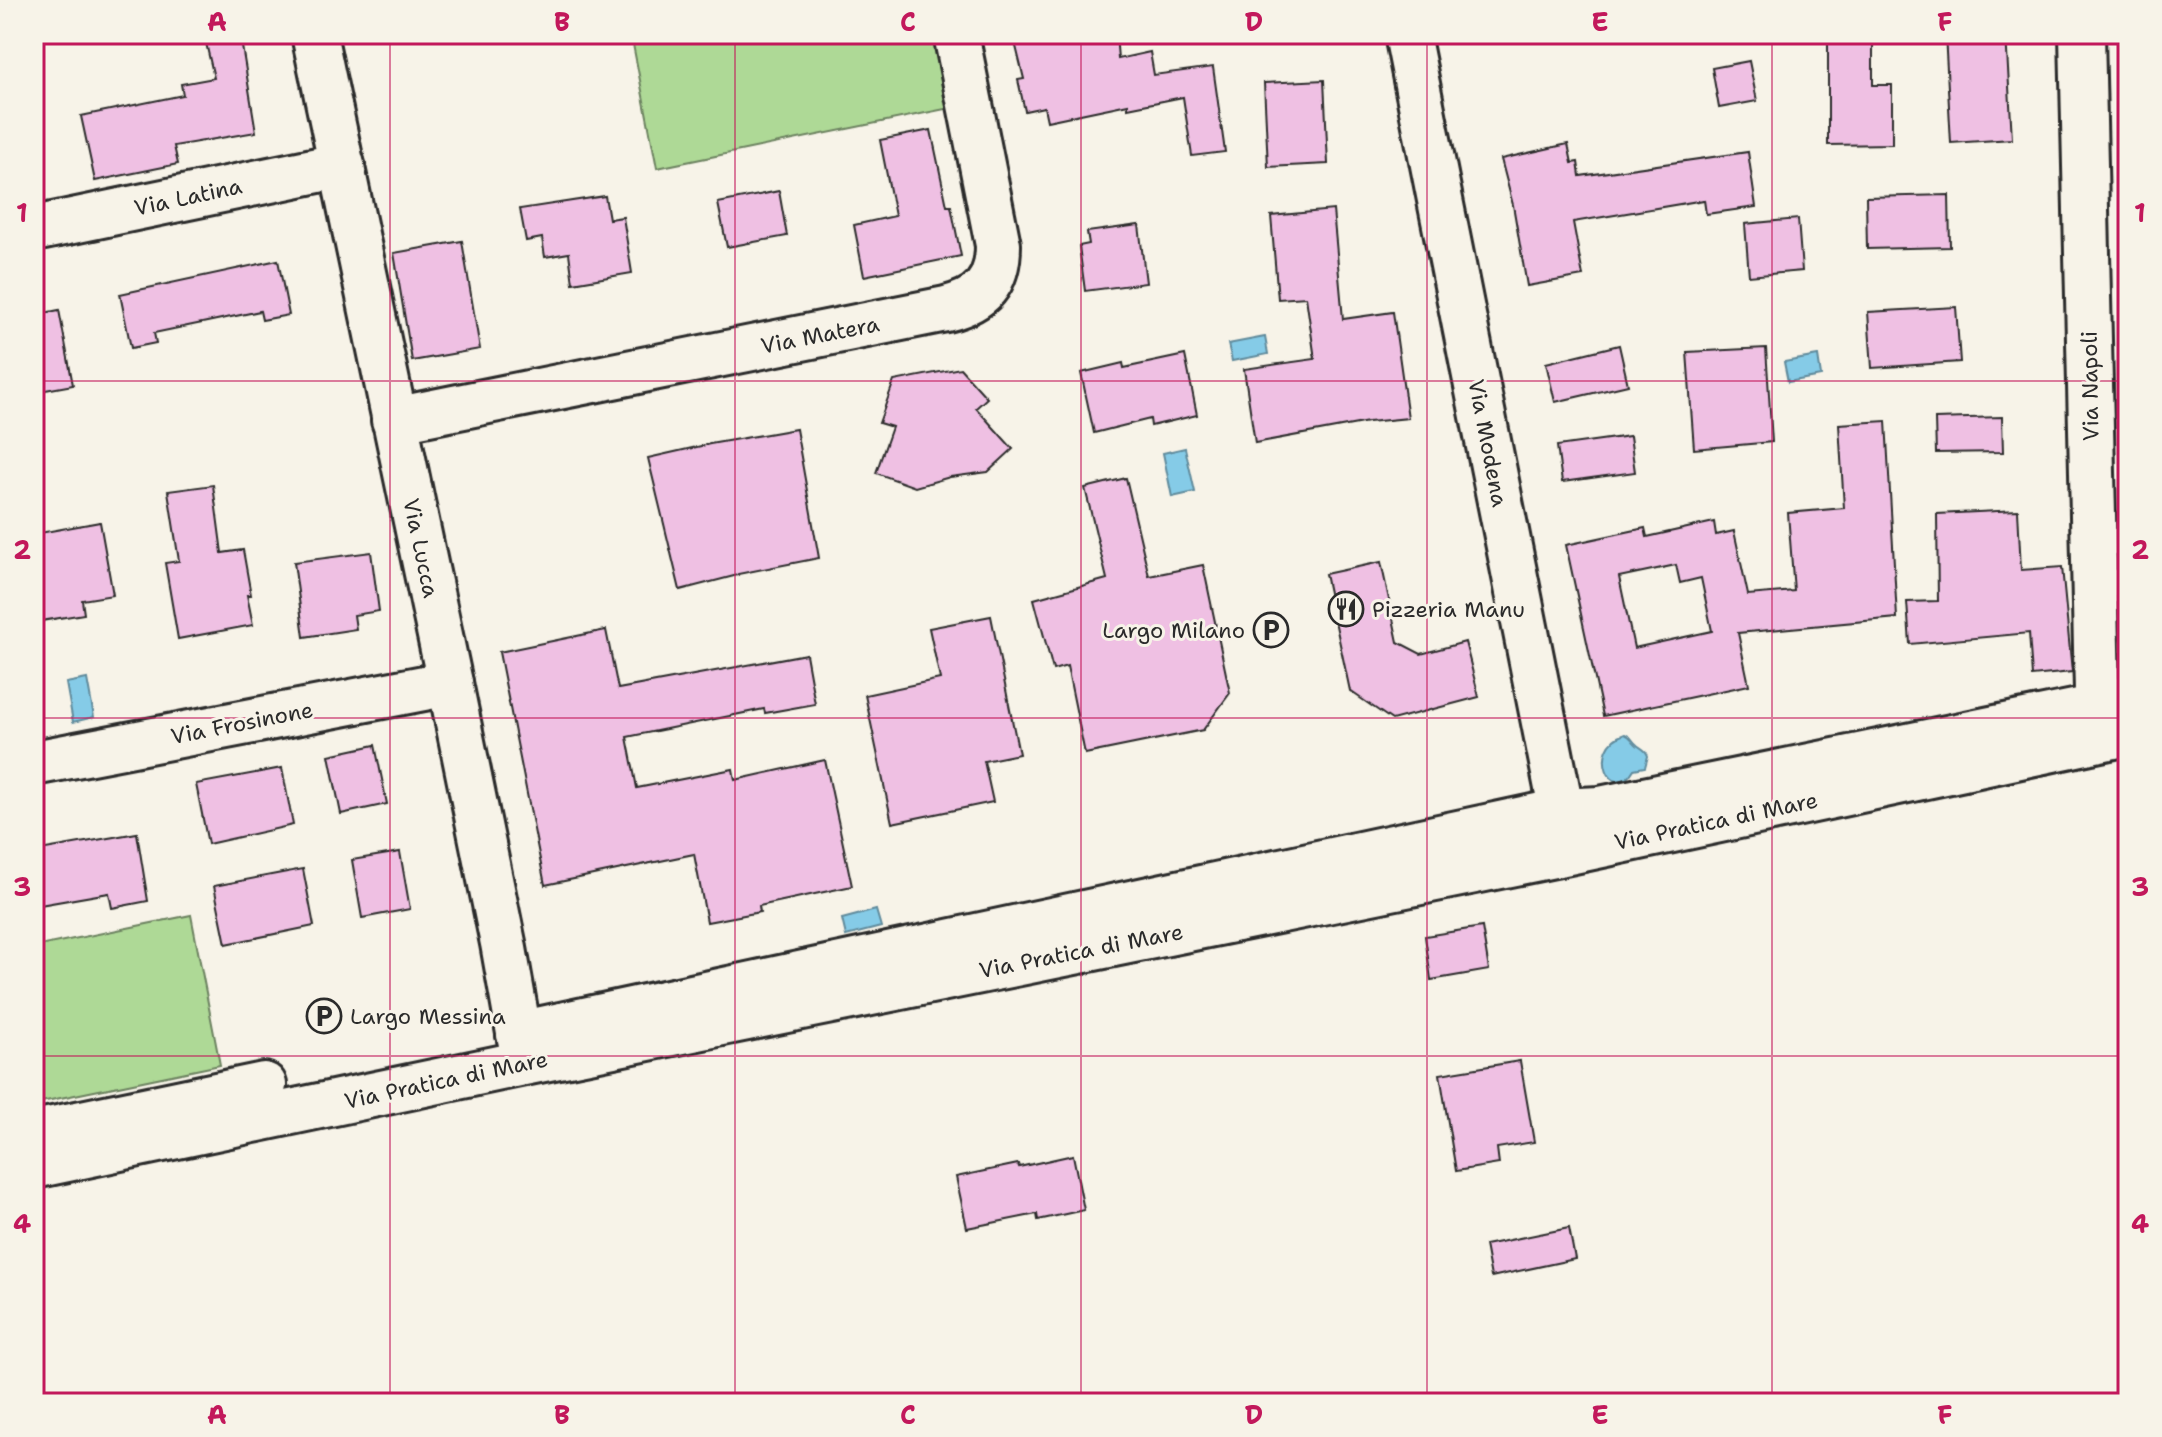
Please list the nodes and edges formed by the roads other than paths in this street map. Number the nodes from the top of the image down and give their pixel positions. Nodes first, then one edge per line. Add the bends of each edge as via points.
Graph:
1 (314, 34) edge
2 (956, 34) edge
3 (1407, 34) edge
4 (2082, 34) edge
5 (342, 165) junction
6 (34, 229) edge
7 (394, 420) junction
8 (450, 683) junction
9 (2113, 720) edge
10 (34, 763) edge
11 (1561, 811) junction
12 (1569, 852) junction
13 (522, 1048) junction
14 (264, 1085) dead end
15 (34, 1133) edge
16 (34, 1166) edge

1 - 5 street, Via Lucca
2 - 7 street, Via Matera via 998,245 990,284 971,300
3 - 11 street, Via Modena
4 - 9 street, Via Napoli
5 - 6 street, Via Latina
5 - 7 street, Via Lucca
7 - 8 street, Via Lucca
8 - 10 street, Via Frosinone
8 - 13 street, Via Lucca
9 - 11 street via 1600,809
9 - 12 street, Via Pratica di Mare
11 - 12 street, Via Modena
11 - 13 street
12 - 13 street, Via Pratica di Mare
13 - 16 street, Via Pratica di Mare
14 - 15 street

